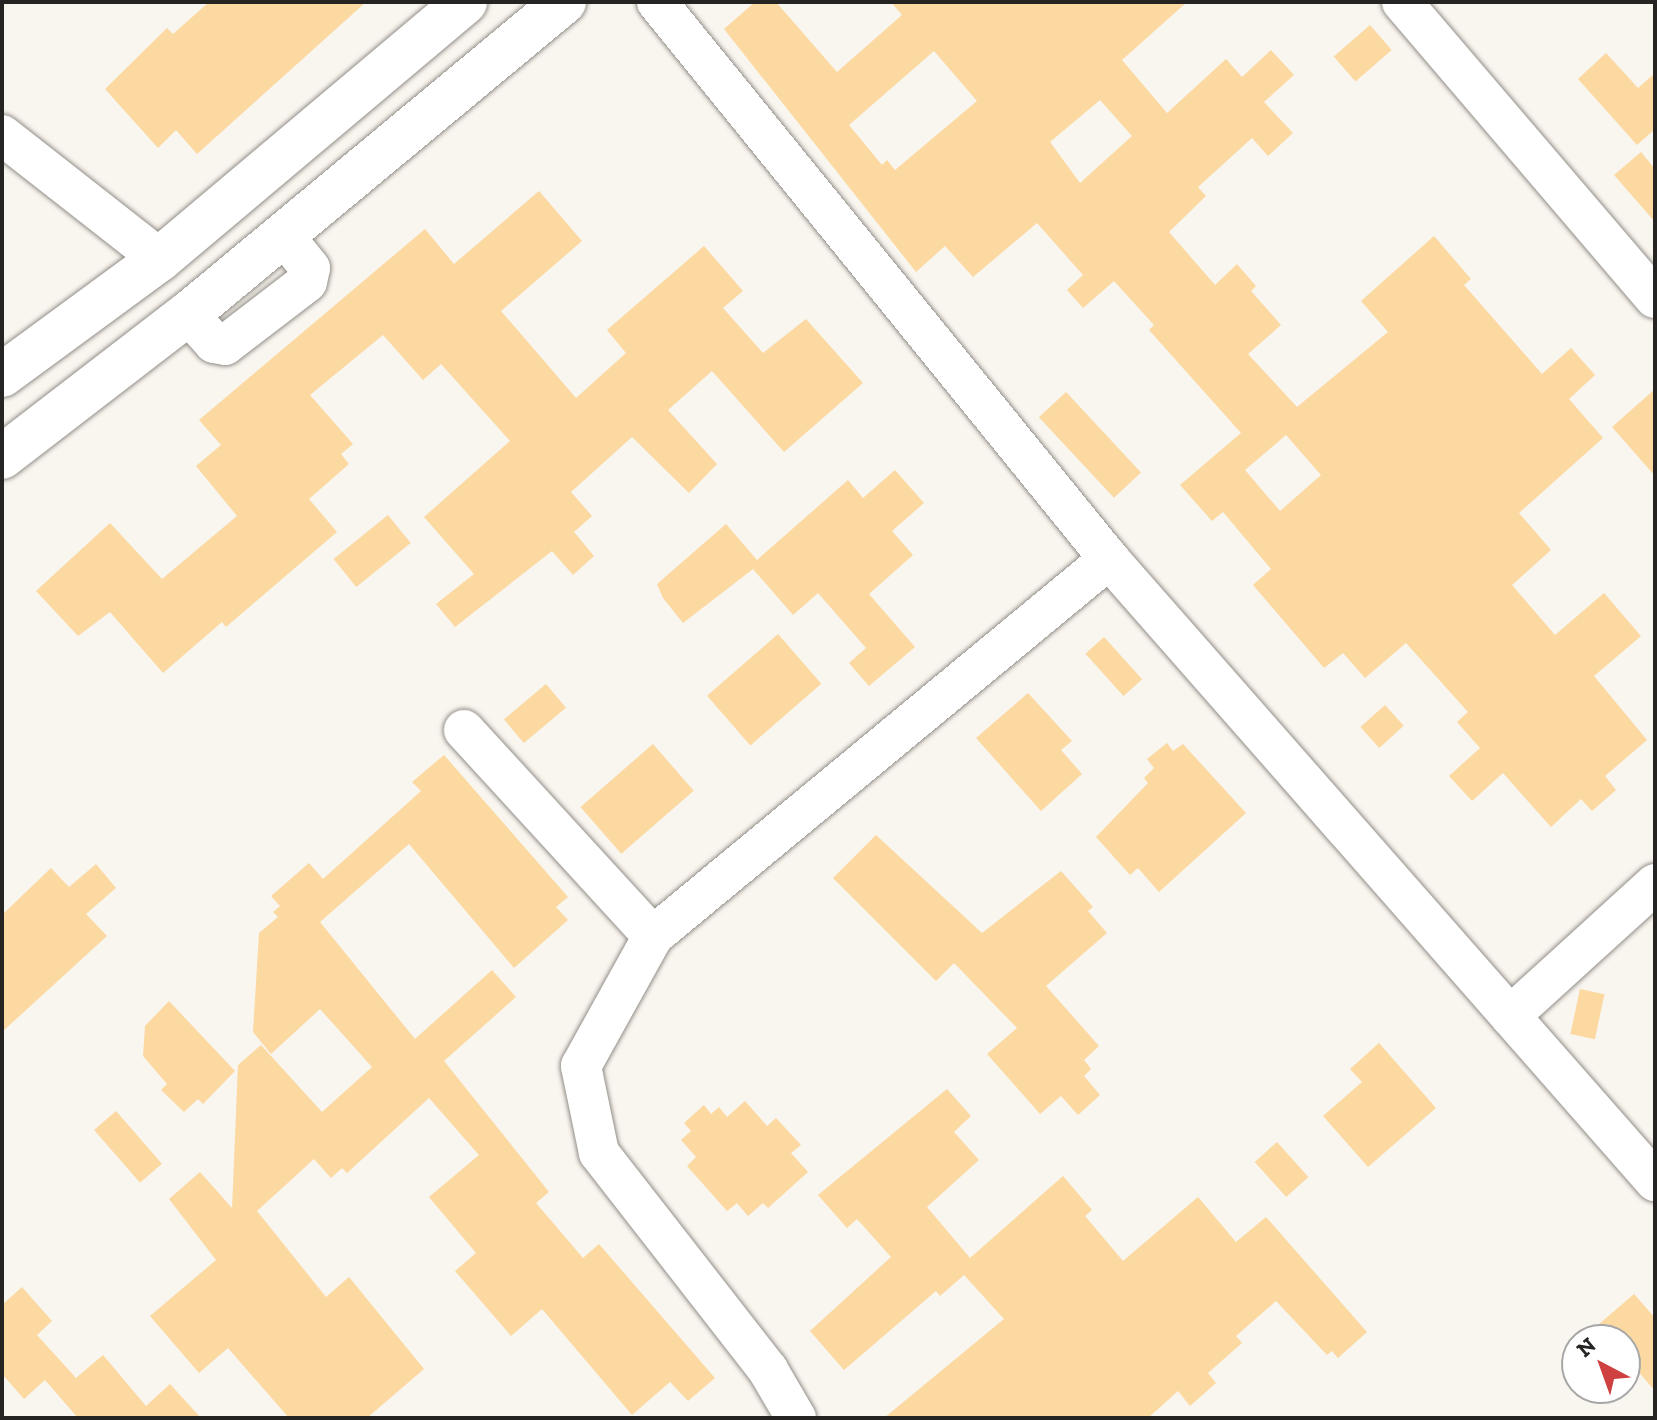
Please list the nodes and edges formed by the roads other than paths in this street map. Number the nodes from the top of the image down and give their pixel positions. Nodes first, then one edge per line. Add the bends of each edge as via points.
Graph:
1 (465, 2) edge
2 (564, 2) edge
3 (657, 2) edge
4 (1402, 2) edge
5 (2, 135) edge
6 (160, 259) junction
7 (1655, 298) edge
8 (2, 375) edge
9 (2, 457) edge
10 (1109, 559) junction
11 (464, 730) dead end
12 (1655, 884) edge
13 (653, 936) junction
14 (1510, 1016) junction
15 (1655, 1181) edge
16 (796, 1418) edge

1 - 6 main road
2 - 9 main road via 188,314
3 - 10 street
4 - 7 street
5 - 6 street
6 - 8 main road
10 - 13 street
10 - 14 street
11 - 13 street
12 - 14 street
13 - 16 street via 581,1066 599,1153 768,1370
14 - 15 street

